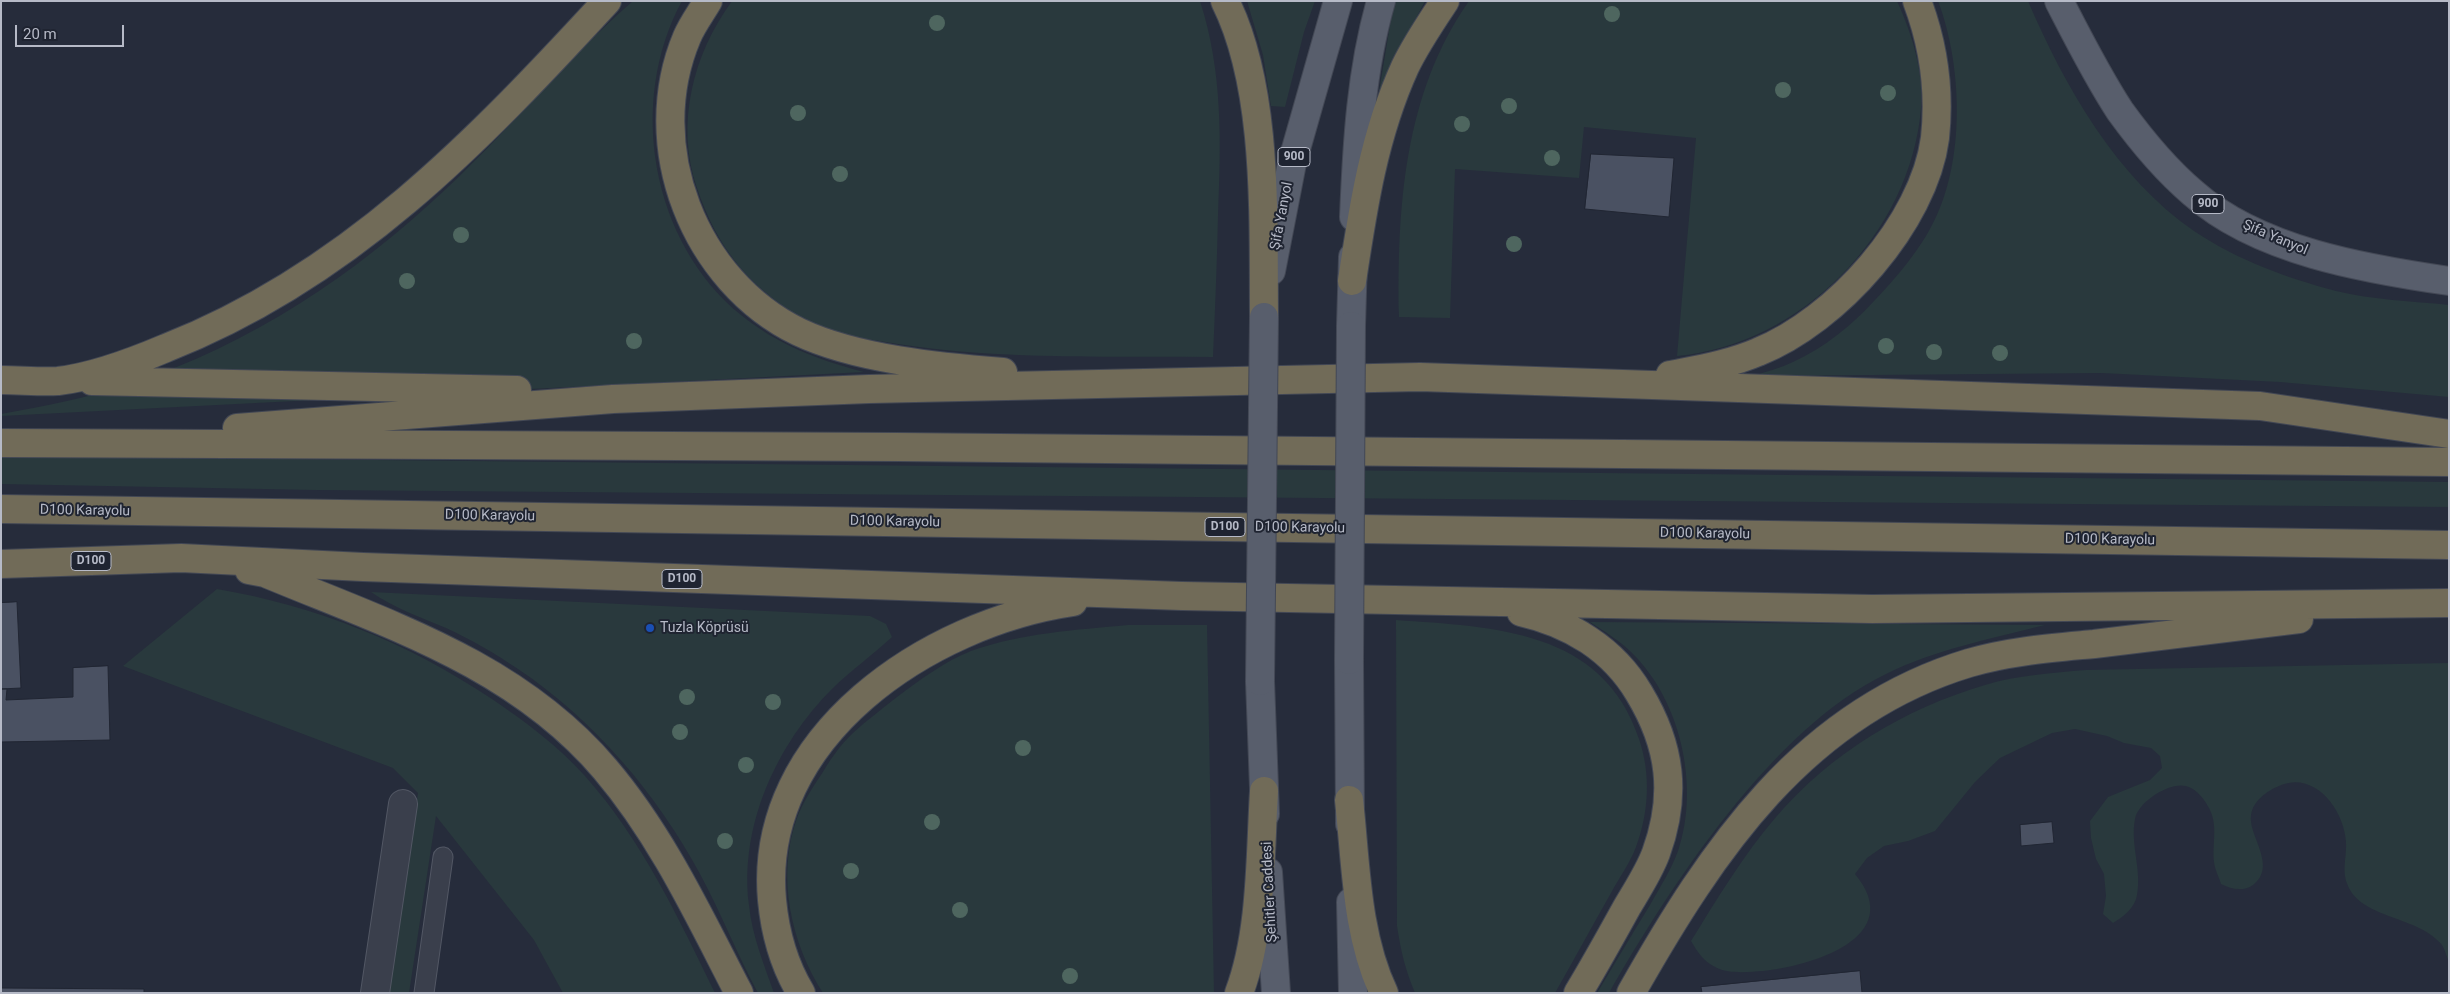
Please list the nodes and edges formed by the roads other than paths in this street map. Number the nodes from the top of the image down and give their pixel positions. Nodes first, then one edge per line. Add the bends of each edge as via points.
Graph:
1 (607, 1) edge
2 (708, 1) edge
3 (1225, 1) edge
4 (1338, 1) edge
5 (1380, 1) edge
6 (1444, 1) edge
7 (1918, 1) edge
8 (2059, 1) edge
9 (1352, 281) junction
10 (2449, 281) edge
11 (1264, 317) junction
12 (1, 380) edge
13 (58, 381) junction
14 (1557, 382) junction
15 (1144, 383) junction
16 (738, 394) junction
17 (2449, 434) edge
18 (1, 443) edge
19 (65, 443) junction
20 (2449, 462) edge
21 (1, 509) edge
22 (2449, 545) edge
23 (181, 558) junction
24 (1, 564) edge
25 (1182, 596) junction
26 (1432, 601) junction
27 (2442, 602) edge
28 (1260, 681) joint
29 (1264, 790) junction
30 (1349, 800) junction
31 (403, 804) dead end
32 (443, 857) dead end
33 (375, 993) edge
34 (424, 993) edge
35 (739, 993) edge
36 (800, 993) edge
37 (1240, 993) edge
38 (1276, 993) edge
39 (1353, 993) edge
40 (1384, 993) edge
41 (1578, 993) edge
42 (1630, 993) edge

1 - 13 highway via 449,164 387,219 317,270 252,309 184,341 120,365
2 - 15 highway via 687,38 679,64 672,120 673,150 678,180 696,232 728,278 749,297 799,332 824,342 891,359
3 - 11 highway via 1241,42 1257,129 1263,221
4 - 11 main road, Şifa Yanyol / 900 via 1292,163
5 - 9 main road via 1358,131
6 - 9 highway via 1406,65 1389,105 1367,186
7 - 14 highway via 1929,31 1935,63 1935,140 1927,172 1910,210 1890,243 1863,276 1829,309 1795,332 1760,352 1726,364 1659,377
8 - 10 main road, Şifa Yanyol / 900 via 2120,111 2194,194 2221,213 2289,246 2363,268
9 - 30 main road, bridge
11 - 28 main road, Şifa Yanyol, bridge
12 - 13 highway
13 - 16 highway
14 - 15 highway via 1420,377
14 - 17 highway via 2260,406
15 - 16 highway
16 - 19 highway via 490,408
18 - 19 highway
19 - 20 highway
21 - 22 highway, D100 Karayolu / D100
23 - 24 highway, D100
23 - 25 highway, D100 via 364,568
23 - 35 highway via 265,573 401,628 489,673 523,695 580,742 627,797 688,893
25 - 26 highway, D100
25 - 36 highway via 1110,597 1069,603 991,624 919,658 857,701 832,726 791,787 772,852 770,881 774,920 782,952
26 - 27 highway via 1872,608
26 - 41 highway via 1510,610 1543,617 1573,630 1618,664 1650,712 1662,742 1669,770 1669,798 1655,855
27 - 42 highway via 2034,649 1970,663 1918,681 1864,710 1821,742 1766,792 1717,855
28 - 29 main road, Şehitler Caddesi
29 - 37 highway via 1257,902
29 - 38 main road, Şehitler Caddesi
30 - 39 main road
30 - 40 highway via 1362,915 1373,965
31 - 33 street
32 - 34 lane

